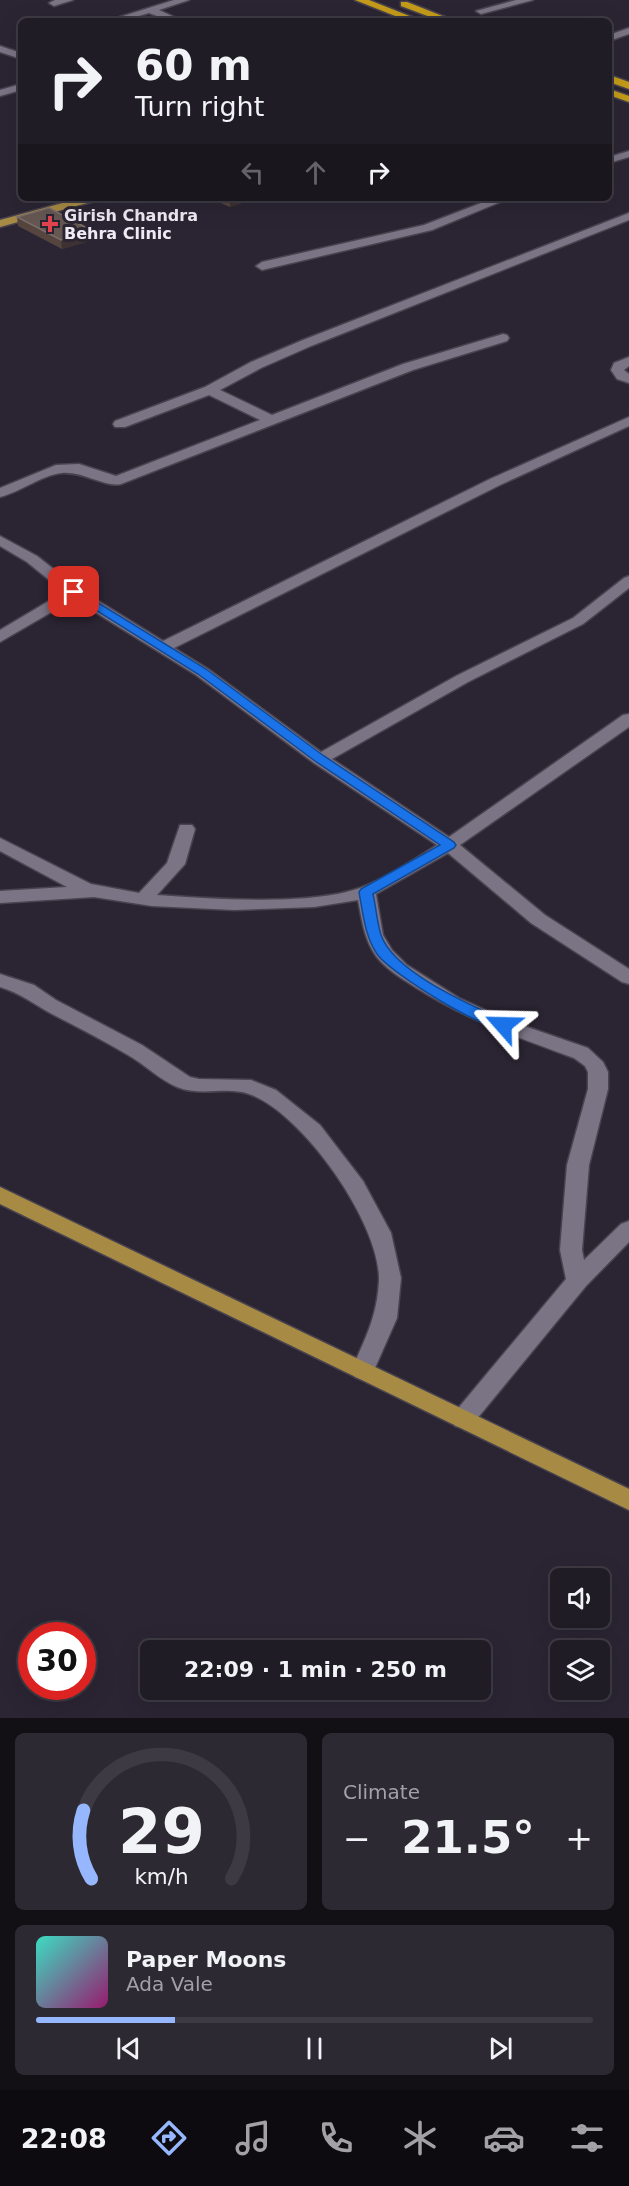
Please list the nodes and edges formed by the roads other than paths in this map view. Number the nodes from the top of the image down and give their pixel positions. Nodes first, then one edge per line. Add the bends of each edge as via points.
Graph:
1 (68, 0) edge
2 (360, 0) edge
3 (394, 0) edge
4 (528, 0) edge
5 (178, 1) edge
6 (54, 3) dead end
7 (150, 10) junction
8 (481, 11) dead end
9 (122, 18) edge
10 (170, 18) edge
11 (409, 18) edge
12 (442, 18) edge
13 (629, 31) edge
14 (612, 37) edge
15 (0, 49) edge
16 (18, 54) edge
17 (612, 79) edge
18 (629, 86) edge
19 (18, 88) edge
20 (0, 93) edge
21 (612, 93) edge
22 (629, 99) edge
23 (629, 154) edge
24 (612, 159) edge
25 (83, 201) edge
26 (496, 201) edge
27 (629, 216) edge
28 (0, 224) edge
29 (262, 266) dead end
30 (503, 338) dead end
31 (629, 361) edge
32 (629, 379) edge
33 (210, 390) junction
34 (271, 420) junction
35 (629, 422) edge
36 (120, 424) dead end
37 (0, 493) edge
38 (0, 540) edge
39 (629, 581) edge
40 (74, 592) junction
41 (0, 637) edge
42 (164, 647) junction
43 (629, 719) edge
44 (320, 759) junction
45 (186, 829) dead end
46 (0, 843) edge
47 (449, 845) junction
48 (98, 892) junction
49 (366, 892) junction
50 (0, 897) edge
51 (144, 899) junction
52 (629, 978) edge
53 (0, 980) edge
54 (0, 1195) edge
55 (629, 1229) edge
56 (578, 1280) junction
57 (363, 1371) junction
58 (463, 1419) junction
59 (629, 1500) edge

1 - 6 street
2 - 11 highway
3 - 12 highway
4 - 8 street
5 - 7 street
7 - 9 street
7 - 10 street
13 - 14 street
15 - 16 street
17 - 18 highway
19 - 20 street
21 - 22 highway
23 - 24 street
25 - 28 main road
26 - 29 street via 428,228
27 - 33 street via 296,347
30 - 34 street via 408,367
31 - 32 street via 617,370
33 - 34 street
33 - 36 street
34 - 37 street via 116,481 79,468 56,469
35 - 42 street via 495,482
38 - 40 street
39 - 44 street via 578,621 462,679
40 - 41 street
40 - 42 street
42 - 44 street
43 - 47 street
44 - 47 street
45 - 51 street via 176,864
46 - 48 street
47 - 49 street
47 - 52 street via 538,919
48 - 50 street
48 - 51 street
49 - 51 street via 276,903 203,904
49 - 56 street via 374,935 400,969 452,1002 581,1053 593,1062 598,1072 598,1089 578,1165 571,1240
53 - 57 street via 27,989 183,1082 251,1087 269,1095 314,1130 355,1186 380,1233 390,1278 386,1318
54 - 57 main road
55 - 56 street
56 - 58 street
57 - 58 main road
58 - 59 main road

